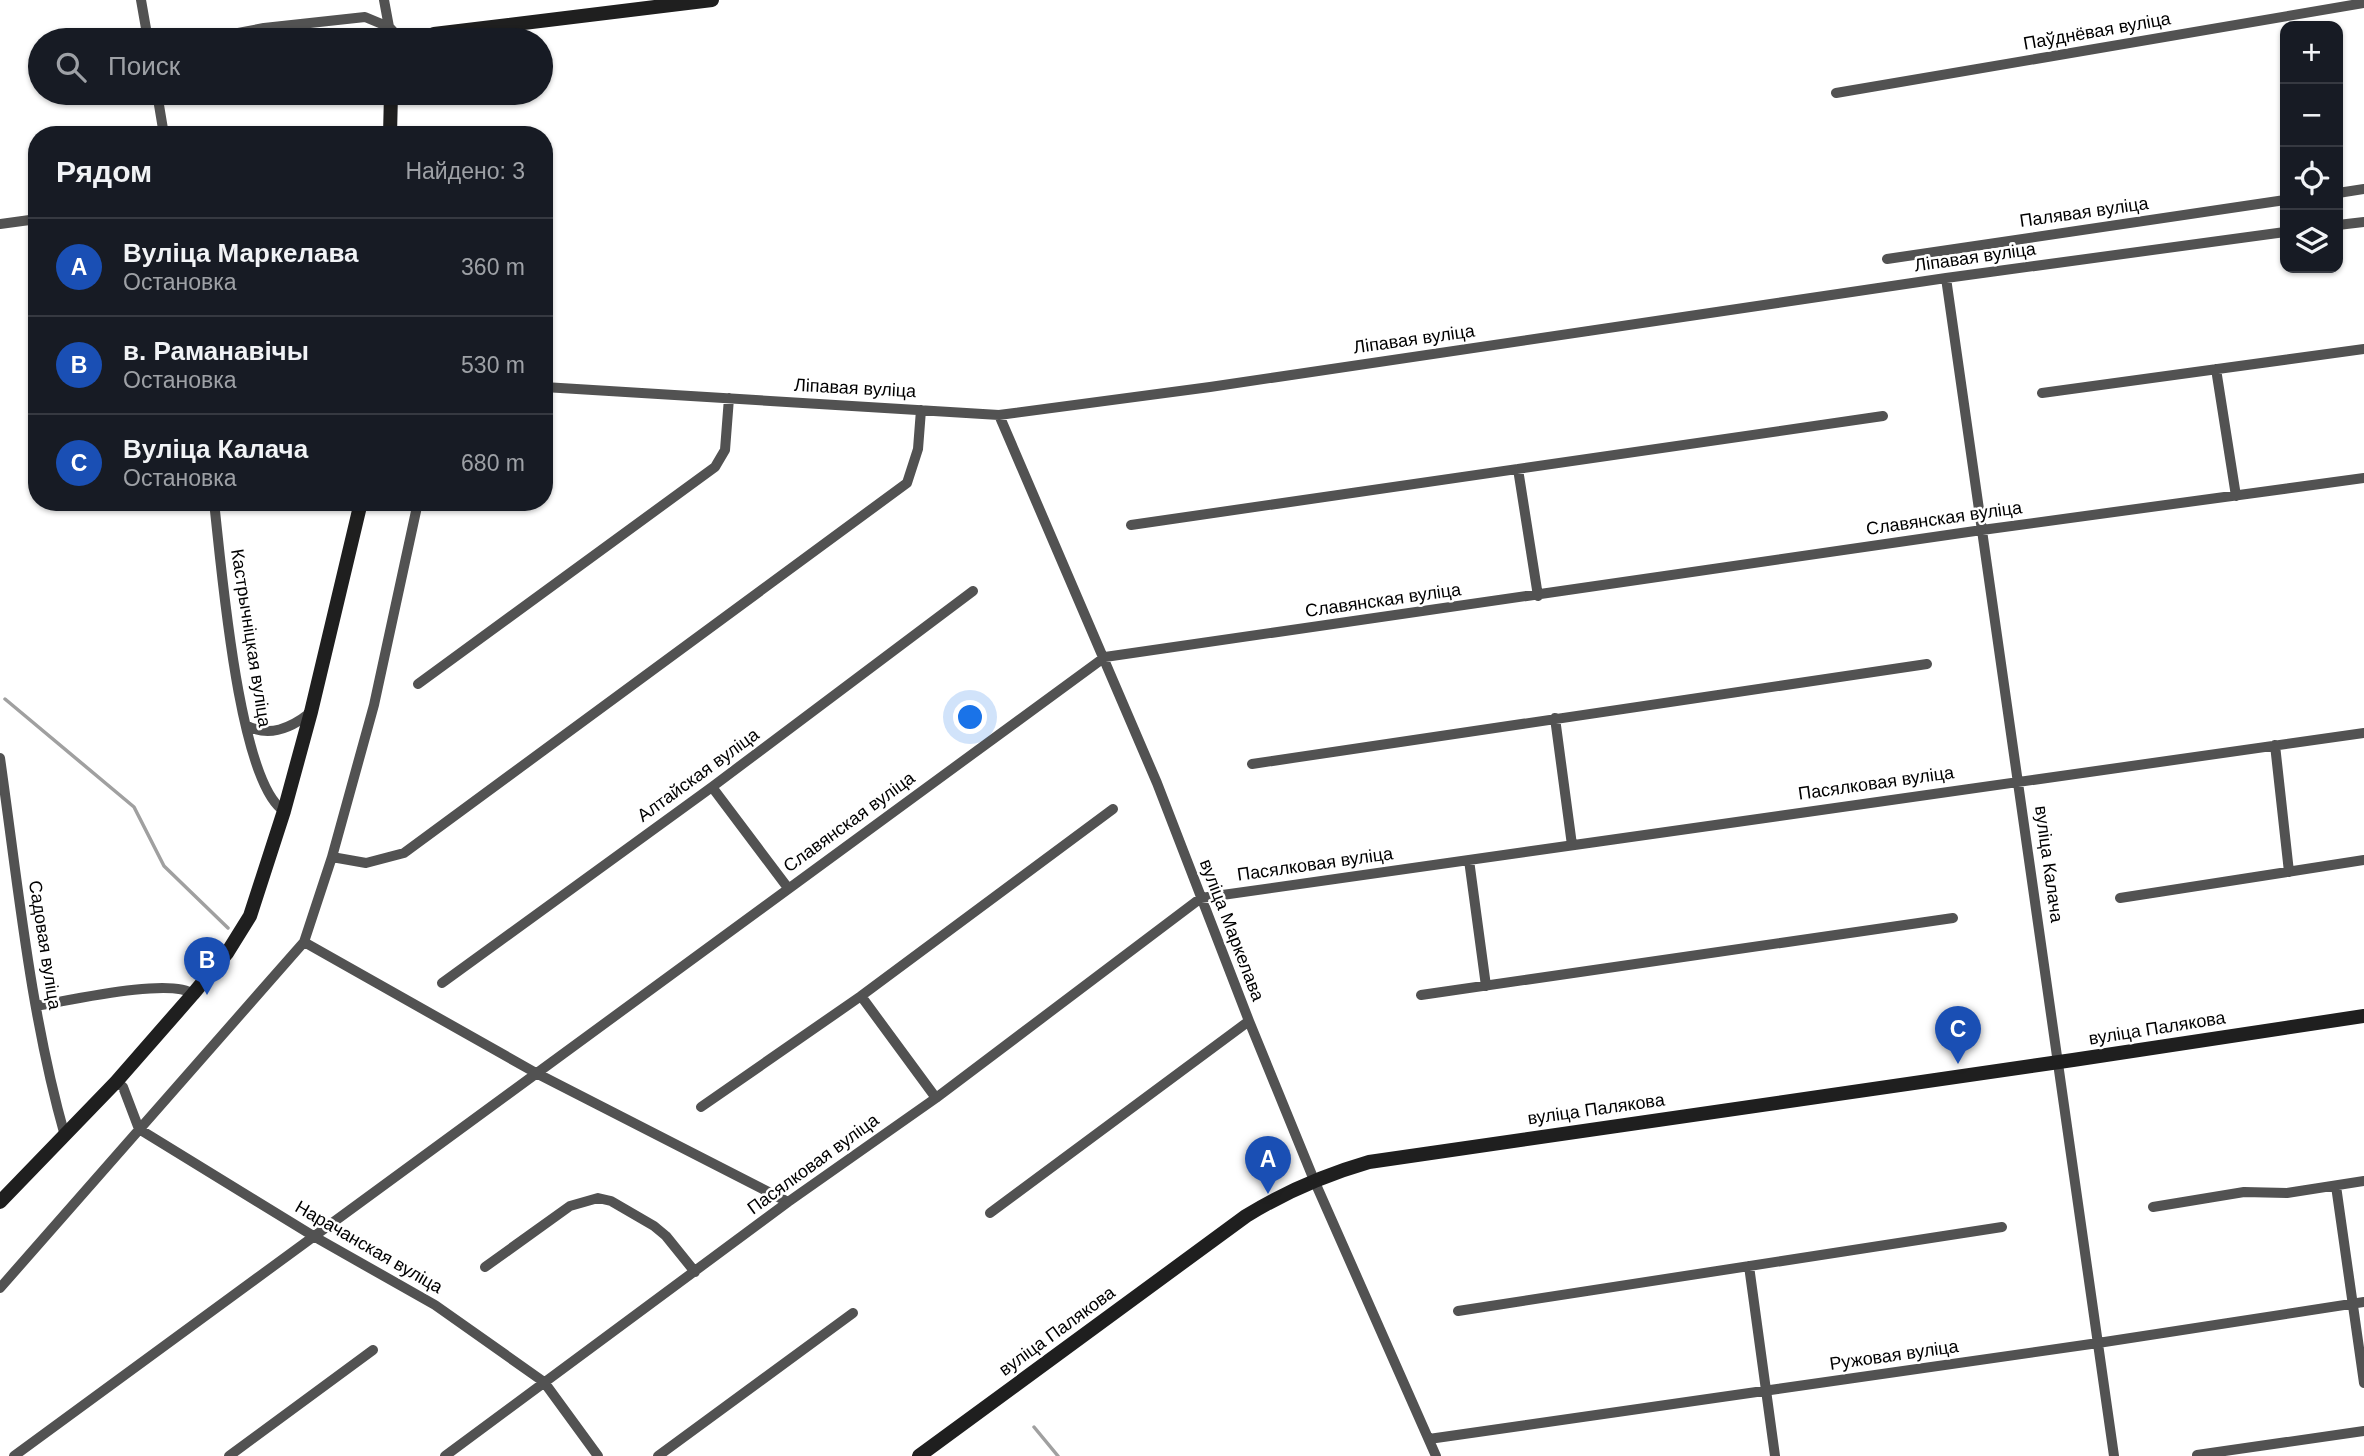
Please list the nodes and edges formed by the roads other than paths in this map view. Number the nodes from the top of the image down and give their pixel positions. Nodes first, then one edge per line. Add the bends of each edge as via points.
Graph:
1 (141, 0) edge
2 (384, 0) edge
3 (712, 0) edge
4 (2364, 3) edge
5 (389, 27) joint
6 (146, 28) edge
7 (264, 28) edge
8 (483, 28) edge
9 (1836, 93) dead end
10 (159, 105) edge
11 (391, 105) edge
12 (162, 126) edge
13 (390, 126) edge
14 (2364, 189) edge
15 (2343, 191) edge
16 (2280, 201) edge
17 (28, 220) edge
18 (2364, 222) edge
19 (0, 224) edge
20 (2343, 224) edge
21 (2280, 233) edge
22 (1887, 259) dead end
23 (1947, 278) junction
24 (2364, 349) edge
25 (2216, 369) junction
26 (553, 388) edge
27 (2042, 393) dead end
28 (729, 398) junction
29 (921, 410) junction
30 (999, 415) junction
31 (1883, 416) dead end
32 (1518, 469) junction
33 (2364, 478) edge
34 (2236, 496) junction
35 (215, 511) edge
36 (359, 511) edge
37 (416, 511) edge
38 (1132, 525) dead end
39 (1982, 530) junction
40 (973, 591) dead end
41 (1538, 596) junction
42 (1105, 657) junction
43 (1927, 664) dead end
44 (418, 684) dead end
45 (312, 712) junction
46 (1555, 718) junction
47 (246, 725) junction
48 (2364, 733) edge
49 (2275, 745) junction
50 (0, 758) edge
51 (1252, 764) dead end
52 (2019, 780) junction
53 (712, 787) junction
54 (1113, 810) dead end
55 (284, 811) junction
56 (1572, 845) junction
57 (332, 857) junction
58 (1469, 860) junction
59 (2364, 860) edge
60 (2289, 872) junction
61 (788, 888) junction
62 (1201, 898) junction
63 (2120, 898) dead end
64 (1953, 918) dead end
65 (304, 942) junction
66 (442, 983) dead end
67 (1486, 986) junction
68 (193, 994) junction
69 (1421, 995) dead end
70 (861, 996) junction
71 (36, 1006) junction
72 (2364, 1016) edge
73 (1249, 1021) junction
74 (2059, 1062) junction
75 (536, 1073) junction
76 (116, 1082) junction
77 (936, 1098) junction
78 (701, 1107) dead end
79 (139, 1129) junction
80 (65, 1136) junction
81 (1314, 1180) junction
82 (2364, 1181) edge
83 (2336, 1186) junction
84 (0, 1202) edge
85 (788, 1202) junction
86 (2153, 1207) dead end
87 (990, 1213) dead end
88 (2003, 1227) dead end
89 (315, 1237) junction
90 (1749, 1266) junction
91 (485, 1267) dead end
92 (695, 1272) junction
93 (0, 1288) edge
94 (2359, 1303) edge
95 (1458, 1311) dead end
96 (853, 1312) dead end
97 (2098, 1343) junction
98 (373, 1350) dead end
99 (544, 1382) junction
100 (2364, 1383) edge
101 (1766, 1391) junction
102 (2364, 1431) edge
103 (1429, 1439) junction
104 (2197, 1455) edge
105 (14, 1456) edge
106 (229, 1456) edge
107 (445, 1456) edge
108 (598, 1456) edge
109 (658, 1456) edge
110 (919, 1456) edge
111 (1436, 1456) edge
112 (1775, 1456) edge
113 (2114, 1456) edge

1 - 6 street
2 - 5 street
3 - 8 street
4 - 9 street, Паўднёвая вуліца
5 - 7 street via 365,17
10 - 12 street
11 - 13 street
14 - 15 street
16 - 22 street, Палявая вуліца
17 - 19 street
18 - 20 street
21 - 23 street, Ліпавая вуліца
23 - 30 street, Ліпавая вуліца
23 - 39 street, вуліца Калача
24 - 25 street
25 - 27 street
25 - 34 street
26 - 28 street, Ліпавая вуліца
28 - 29 street, Ліпавая вуліца
28 - 44 street via 725,450 715,467
29 - 30 street, Ліпавая вуліца
29 - 57 street via 918,449 907,483 404,853 366,863
30 - 42 street, вуліца Маркелава
31 - 32 street
32 - 38 street
32 - 41 street
33 - 34 street, Славянская вуліца
34 - 39 street, Славянская вуліца
35 - 47 street, Кастрычніцкая вуліца
36 - 45 street
37 - 57 street via 374,705
39 - 41 street, Славянская вуліца
39 - 52 street, вуліца Калача
40 - 53 street, Алтайская вуліца
41 - 42 street, Славянская вуліца
42 - 61 street, Славянская вуліца
42 - 62 street, вуліца Маркелава
43 - 46 street
45 - 47 street via 284,729 267,732
45 - 55 street
46 - 51 street
46 - 56 street
47 - 55 street, Кастрычніцкая вуліца via 257,770 275,806
48 - 49 street, Пасялковая вуліца
49 - 52 street, Пасялковая вуліца
49 - 60 street
50 - 71 street, Садовая вуліца
52 - 56 street, Пасялковая вуліца
52 - 74 street, вуліца Калача
53 - 61 street
53 - 66 street, Алтайская вуліца
54 - 70 street
55 - 68 street via 250,916
56 - 58 street, Пасялковая вуліца
57 - 65 street
58 - 62 street, Пасялковая вуліца
58 - 67 street
59 - 60 street
60 - 63 street
61 - 75 street, Славянская вуліца
62 - 73 street, вуліца Маркелава
62 - 77 street, Пасялковая вуліца
64 - 67 street
65 - 75 street
65 - 79 street
67 - 69 street
68 - 71 street via 155,987
68 - 76 street
70 - 77 street
70 - 78 street
71 - 80 street, Садовая вуліца
72 - 74 street, вуліца Палякова
73 - 81 street, вуліца Маркелава
73 - 87 street
74 - 81 street, вуліца Палякова via 1369,1162
74 - 97 street, вуліца Калача
75 - 85 street
75 - 89 street, Славянская вуліца
76 - 79 street via 123,1087
76 - 80 street
77 - 85 street, Пасялковая вуліца
79 - 89 street, Нарачанская вуліца
79 - 93 street
80 - 84 street
81 - 103 street, вуліца Маркелава
81 - 110 street, вуліца Палякова via 1245,1216
82 - 83 street
83 - 86 street via 2287,1193 2244,1192
83 - 94 street
85 - 92 street, Пасялковая вуліца
88 - 90 street
89 - 99 street, Нарачанская вуліца via 435,1305
89 - 105 street, Славянская вуліца
90 - 95 street
90 - 101 street
91 - 92 street via 570,1206 598,1198 654,1226
92 - 99 street, Пасялковая вуліца
94 - 97 street, Ружовая вуліца
94 - 100 street
96 - 109 street
97 - 101 street, Ружовая вуліца
97 - 113 street, вуліца Калача
98 - 106 street
99 - 107 street, Пасялковая вуліца
99 - 108 street, Нарачанская вуліца
101 - 103 street, Ружовая вуліца
101 - 112 street
102 - 104 street
103 - 111 street, вуліца Маркелава

